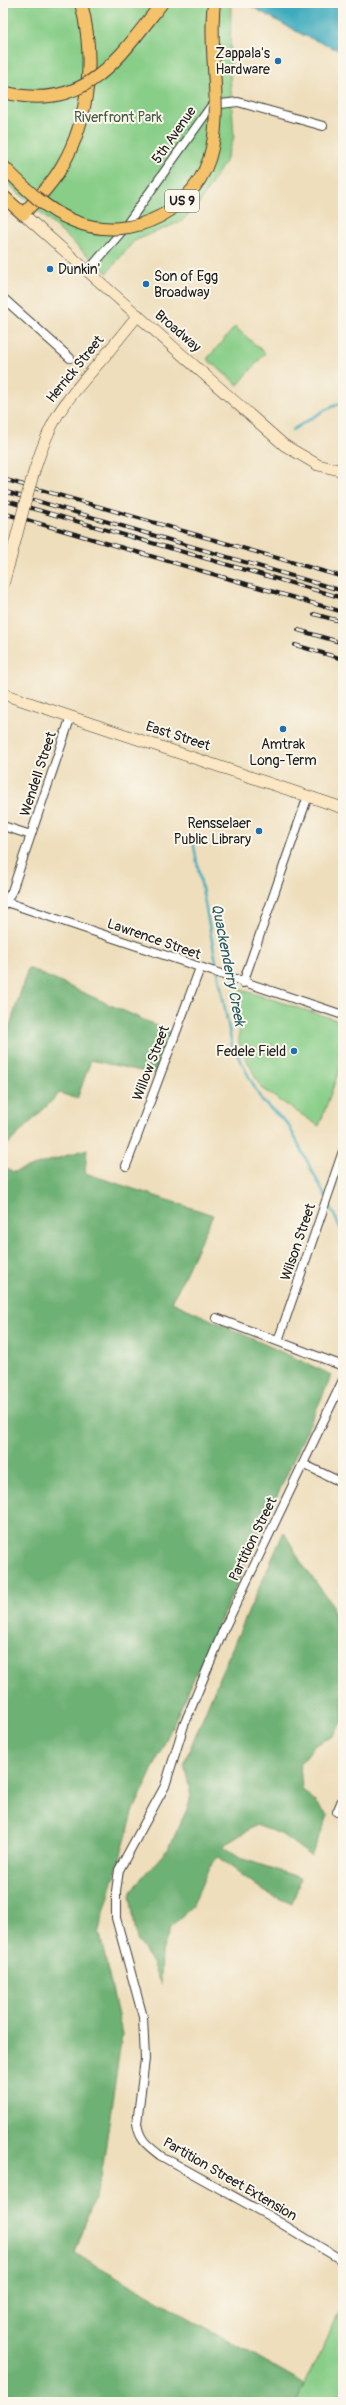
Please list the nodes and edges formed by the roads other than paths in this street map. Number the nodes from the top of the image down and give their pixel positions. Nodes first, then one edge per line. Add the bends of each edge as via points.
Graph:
1 (81, 3) edge
2 (162, 3) edge
3 (214, 3) edge
4 (3, 92) edge
5 (323, 126) dead end
6 (3, 166) edge
7 (3, 196) edge
8 (24, 214) junction
9 (88, 271) junction
10 (3, 298) edge
11 (138, 316) junction
12 (70, 358) dead end
13 (343, 471) edge
14 (3, 585) edge
15 (3, 694) edge
16 (70, 716) junction
17 (308, 796) junction
18 (343, 808) edge
19 (3, 826) edge
20 (30, 835) junction
21 (4, 903) edge
22 (204, 969) junction
23 (243, 983) junction
24 (343, 1015) edge
25 (343, 1151) edge
26 (126, 1166) dead end
27 (216, 1318) dead end
28 (278, 1341) junction
29 (343, 1366) edge
30 (343, 1380) edge
31 (303, 1464) junction
32 (343, 1483) edge
33 (190, 1710) joint
34 (343, 1798) edge
35 (337, 1812) dead end
36 (343, 2261) edge

1 - 8 main road via 89,61 81,120 62,166
2 - 4 main road, bridge via 114,64 88,83 66,93 50,96 25,97
3 - 6 main road, US 9, bridge via 213,147 201,177 175,207 154,220 134,226 113,229 90,226 53,210
5 - 9 street, 5th Avenue via 238,102 212,105 122,231
7 - 8 main road, Broadway
8 - 9 street, Broadway
9 - 11 street, Broadway
10 - 12 street
11 - 13 street, Broadway via 284,445 318,465
11 - 14 street, Herrick Street, bridge via 69,398 50,430 41,452
15 - 16 street, East Street
16 - 17 street, East Street
16 - 20 street, Wendell Street
17 - 18 street, East Street
17 - 23 street
19 - 20 street
20 - 21 street, Wendell Street via 12,892
21 - 22 street, Lawrence Street
22 - 23 street, Lawrence Street
22 - 26 street, Willow Street
23 - 24 street, Lawrence Street
25 - 28 street, Wilson Street
27 - 28 street
28 - 29 street
30 - 31 street, Partition Street
31 - 32 street
31 - 33 street, Partition Street via 223,1631
33 - 36 street, Partition Street Extension via 165,1786 127,1853 116,1891 119,1932 143,2017 145,2059 138,2134 145,2144 161,2156
34 - 35 street

